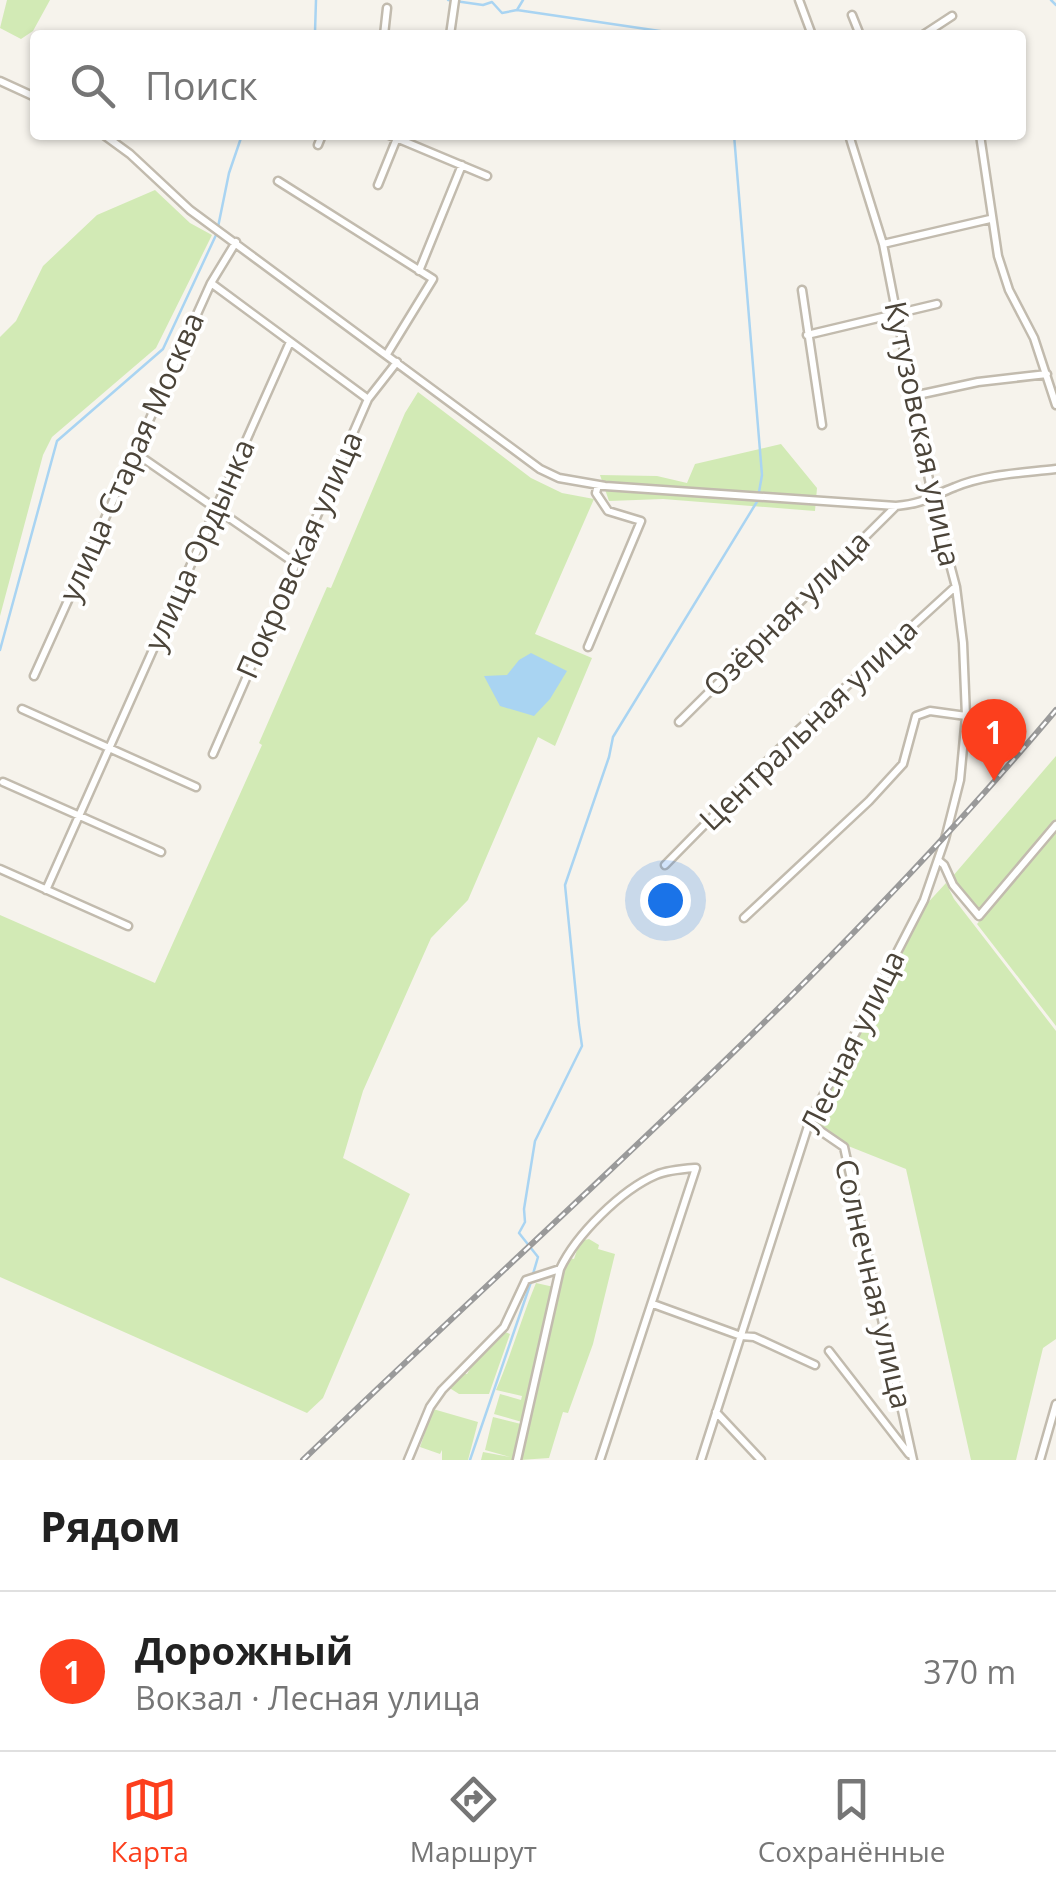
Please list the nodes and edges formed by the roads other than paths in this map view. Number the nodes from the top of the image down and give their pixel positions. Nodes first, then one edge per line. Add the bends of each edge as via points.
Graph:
1 (455, 0) edge
2 (799, 0) edge
3 (388, 8) dead end
4 (852, 14) dead end
5 (952, 16) dead end
6 (385, 30) edge
7 (451, 30) edge
8 (810, 30) edge
9 (858, 30) edge
10 (931, 30) edge
11 (0, 82) edge
12 (30, 94) edge
13 (111, 140) edge
14 (320, 140) edge
15 (392, 140) edge
16 (400, 140) edge
17 (851, 140) edge
18 (981, 140) edge
19 (318, 145) dead end
20 (462, 165) junction
21 (487, 176) dead end
22 (278, 181) dead end
23 (378, 185) dead end
24 (990, 219) junction
25 (236, 242) junction
26 (882, 244) junction
27 (419, 270) junction
28 (211, 283) junction
29 (802, 290) dead end
30 (937, 304) dead end
31 (896, 316) junction
32 (807, 335) junction
33 (290, 342) junction
34 (386, 354) junction
35 (396, 362) junction
36 (1046, 374) junction
37 (913, 396) junction
38 (368, 399) junction
39 (1056, 405) edge
40 (822, 425) dead end
41 (134, 452) junction
42 (1056, 468) edge
43 (598, 485) junction
44 (933, 500) junction
45 (896, 506) junction
46 (216, 509) junction
47 (296, 564) junction
48 (956, 587) junction
49 (588, 647) dead end
50 (34, 676) dead end
51 (22, 710) dead end
52 (966, 716) junction
53 (678, 722) dead end
54 (963, 738) joint
55 (109, 747) junction
56 (213, 754) dead end
57 (3, 782) dead end
58 (196, 787) dead end
59 (79, 816) junction
60 (1056, 826) edge
61 (161, 852) dead end
62 (938, 860) junction
63 (665, 865) dead end
64 (0, 869) edge
65 (46, 890) junction
66 (744, 918) dead end
67 (128, 926) dead end
68 (809, 1123) junction
69 (560, 1269) junction
70 (653, 1304) junction
71 (742, 1336) junction
72 (829, 1351) dead end
73 (815, 1365) dead end
74 (1056, 1404) edge
75 (716, 1412) junction
76 (408, 1460) edge
77 (517, 1460) edge
78 (600, 1460) edge
79 (701, 1460) edge
80 (761, 1460) edge
81 (913, 1460) edge
82 (1040, 1460) edge

1 - 7 street
2 - 8 street
3 - 6 street
4 - 9 street
5 - 10 street
11 - 12 street
13 - 25 street
14 - 19 street
15 - 23 street
16 - 20 street
17 - 26 street, Кутузовская улица
18 - 24 street
20 - 21 street
20 - 27 street
22 - 27 street
24 - 26 street
24 - 36 street via 1009,290
25 - 28 street, улица Старая Москва
25 - 34 street
26 - 31 street, Кутузовская улица
27 - 34 street via 433,279
28 - 33 street
28 - 41 street, улица Старая Москва
29 - 32 street
30 - 31 street
31 - 32 street
31 - 37 street, Кутузовская улица
32 - 40 street
33 - 38 street
33 - 46 street, улица Ордынка
34 - 35 street
35 - 38 street, Покровская улица
35 - 43 street via 540,470
36 - 37 street
36 - 39 street
37 - 44 street, Кутузовская улица
38 - 47 street, Покровская улица
41 - 46 street
41 - 50 street, улица Старая Москва
42 - 44 street via 955,487
43 - 45 street
43 - 49 street via 608,512 642,520
44 - 45 street
44 - 48 street, Кутузовская улица
45 - 53 street, Озёрная улица
46 - 47 street
46 - 55 street, улица Ордынка
47 - 56 street, Покровская улица
48 - 52 street, Кутузовская улица
48 - 63 street, Центральная улица via 792,736
51 - 55 street
52 - 54 street, Кутузовская улица
52 - 66 street via 916,716 903,764
54 - 62 street, Лесная улица via 960,780
55 - 58 street
55 - 59 street, улица Ордынка
57 - 59 street
59 - 61 street
59 - 65 street, улица Ордынка
60 - 62 street via 978,916
62 - 68 street, Лесная улица via 924,900
64 - 65 street
65 - 67 street
68 - 71 street, Лесная улица
68 - 81 street, Солнечная улица via 844,1148
69 - 70 street via 588,1229 638,1185 659,1173 696,1168
69 - 76 street via 529,1280 504,1328 430,1407
69 - 77 street
70 - 71 street
70 - 78 street
71 - 73 street
71 - 75 street, Лесная улица
72 - 81 street
74 - 82 street
75 - 79 street, Лесная улица
75 - 80 street

